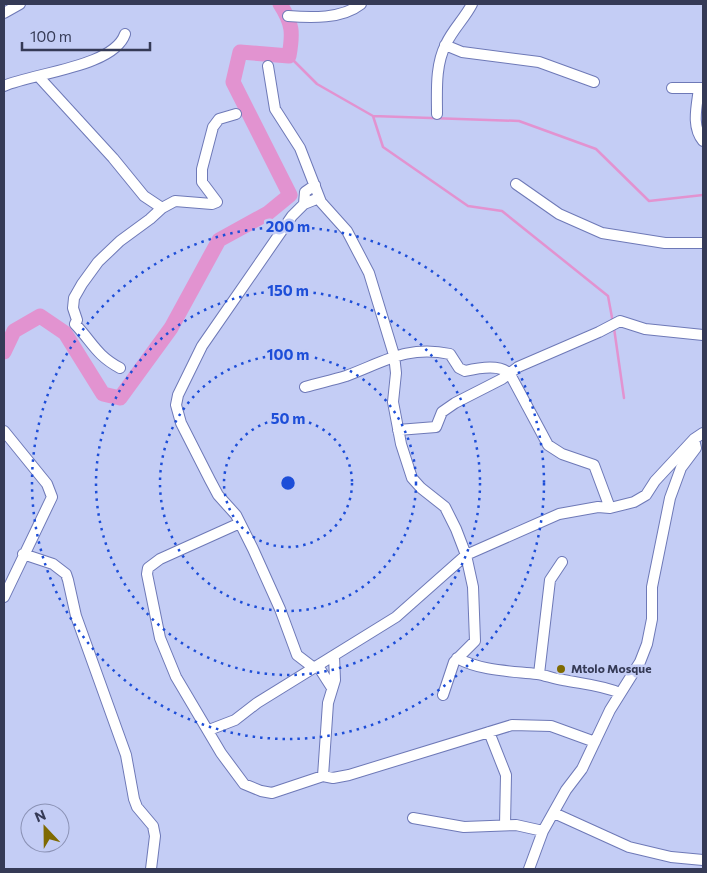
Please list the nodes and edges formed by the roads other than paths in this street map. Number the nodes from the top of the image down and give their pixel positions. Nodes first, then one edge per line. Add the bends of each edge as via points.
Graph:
1 (20, 4) edge
2 (361, 4) edge
3 (472, 4) edge
4 (4, 13) edge
5 (288, 16) dead end
6 (125, 34) dead end
7 (445, 45) junction
8 (268, 66) dead end
9 (38, 76) junction
10 (594, 82) dead end
11 (4, 86) edge
12 (672, 88) dead end
13 (701, 88) edge
14 (236, 114) dead end
15 (437, 114) dead end
16 (703, 142) edge
17 (516, 184) dead end
18 (315, 186) junction
19 (319, 198) junction
20 (304, 204) junction
21 (162, 208) junction
22 (703, 243) edge
23 (703, 334) edge
24 (394, 355) junction
25 (120, 368) dead end
26 (509, 372) junction
27 (305, 387) dead end
28 (398, 430) junction
29 (4, 431) edge
30 (700, 436) edge
31 (610, 508) junction
32 (240, 523) junction
33 (23, 554) junction
34 (466, 555) junction
35 (562, 562) dead end
36 (4, 597) edge
37 (334, 656) junction
38 (457, 658) junction
39 (316, 667) junction
40 (539, 674) junction
41 (332, 688) junction
42 (620, 693) junction
43 (443, 695) dead end
44 (209, 730) junction
45 (489, 732) junction
46 (595, 742) junction
47 (322, 776) junction
48 (554, 813) junction
49 (413, 818) dead end
50 (505, 825) junction
51 (543, 830) junction
52 (703, 860) edge
53 (151, 869) edge
54 (529, 869) edge

1 - 4 street
2 - 5 street via 354,9 312,19
3 - 7 street
6 - 9 street via 116,48 92,60
7 - 10 street via 462,52 540,62
7 - 15 street via 438,76
8 - 18 street via 275,109 300,148
9 - 11 street
9 - 21 street via 144,196
12 - 13 street
13 - 16 street via 696,123
14 - 21 street via 219,119 213,128 202,169 202,182 217,202 175,201
17 - 22 street via 559,214 602,233 665,243
18 - 19 street
18 - 20 street via 305,192
19 - 20 street
19 - 24 street via 347,231 369,272
20 - 32 street via 223,314 202,346 178,395 177,413 185,431 214,487
21 - 25 street via 107,252 74,298 75,324 98,355
23 - 26 street via 645,329 620,321
24 - 26 street via 445,353 454,357 464,371 492,368
24 - 27 street via 345,376
24 - 28 street via 393,402
26 - 28 street via 502,379 445,409 436,427
26 - 31 street via 546,442 562,454 594,465
28 - 34 street via 412,478 445,507
29 - 33 street via 46,484 52,497
30 - 31 street via 655,481 646,495 634,502
30 - 42 street via 670,498 653,576 652,618 647,644 640,662
31 - 34 street via 559,514
32 - 39 street via 280,609 297,655
32 - 44 street via 160,559 148,568 147,574 166,653 195,712
33 - 36 street
33 - 53 street via 53,564 66,574 76,616 121,739 134,799 153,826
34 - 37 street via 396,617
34 - 38 street via 473,587 476,634 475,641
35 - 40 street via 550,580
37 - 39 street
37 - 41 street
38 - 40 street via 507,672
38 - 43 street
39 - 41 street
39 - 44 street via 235,720
40 - 42 street via 603,686
41 - 47 street
42 - 46 street
44 - 47 street via 220,753 244,784 253,788 272,793
45 - 46 street via 512,725 539,724 557,727
45 - 47 street via 349,775
45 - 50 street via 506,775
46 - 48 street
48 - 51 street
48 - 52 street via 629,847
49 - 50 street via 464,827
50 - 51 street
51 - 54 street

